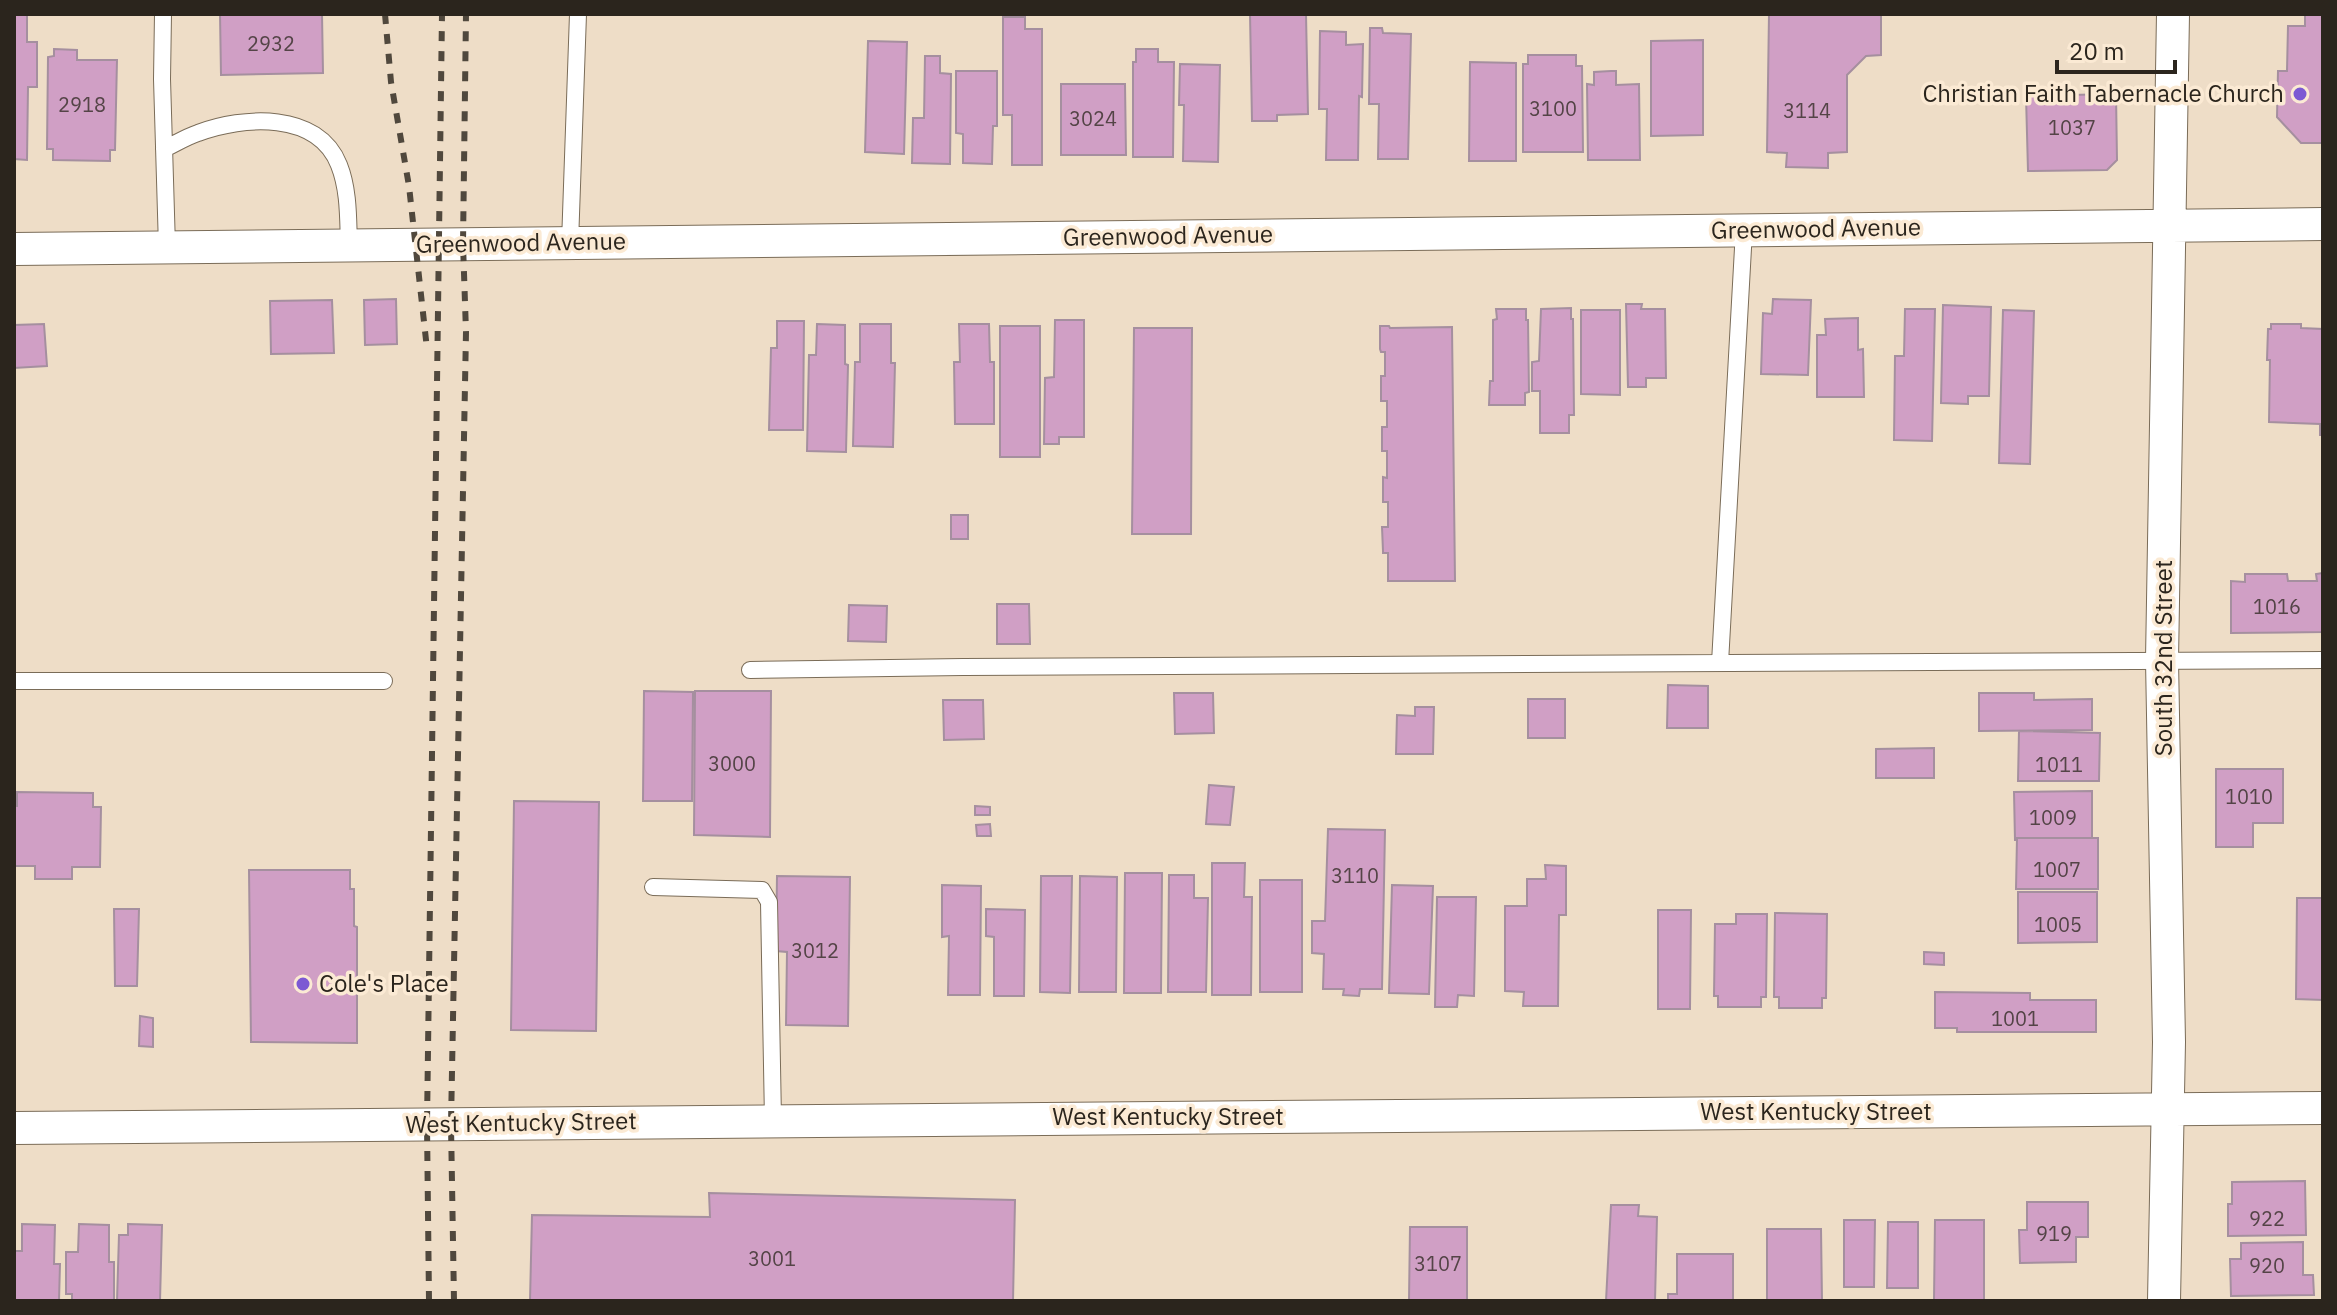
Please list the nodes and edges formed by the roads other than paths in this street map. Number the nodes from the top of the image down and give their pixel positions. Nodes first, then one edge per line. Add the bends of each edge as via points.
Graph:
1 (163, 14) edge
2 (578, 14) edge
3 (2173, 14) edge
4 (164, 149) junction
5 (2323, 224) edge
6 (2169, 225) junction
7 (1744, 230) junction
8 (570, 243) junction
9 (349, 245) junction
10 (167, 247) junction
11 (14, 249) edge
12 (2162, 660) junction
13 (2323, 660) edge
14 (1720, 663) junction
15 (750, 670) dead end
16 (14, 681) edge
17 (384, 681) dead end
18 (653, 887) dead end
19 (2323, 1108) edge
20 (2167, 1109) junction
21 (773, 1120) junction
22 (14, 1128) edge
23 (2164, 1301) edge

1 - 4 lane
2 - 8 lane
3 - 6 street, South 32nd Street
4 - 9 lane via 232,123 301,127 325,143 339,164
4 - 10 lane
5 - 6 street, Greenwood Avenue
6 - 7 street, Greenwood Avenue
6 - 12 street, South 32nd Street
7 - 8 street, Greenwood Avenue
7 - 14 lane
8 - 9 street, Greenwood Avenue
9 - 10 street, Greenwood Avenue
10 - 11 street, Greenwood Avenue
12 - 13 lane
12 - 14 lane
12 - 20 street, South 32nd Street
14 - 15 lane
16 - 17 lane
18 - 21 lane via 762,890 769,902
19 - 20 street, West Kentucky Street
20 - 21 street, West Kentucky Street
20 - 23 street, South 32nd Street
21 - 22 street, West Kentucky Street

